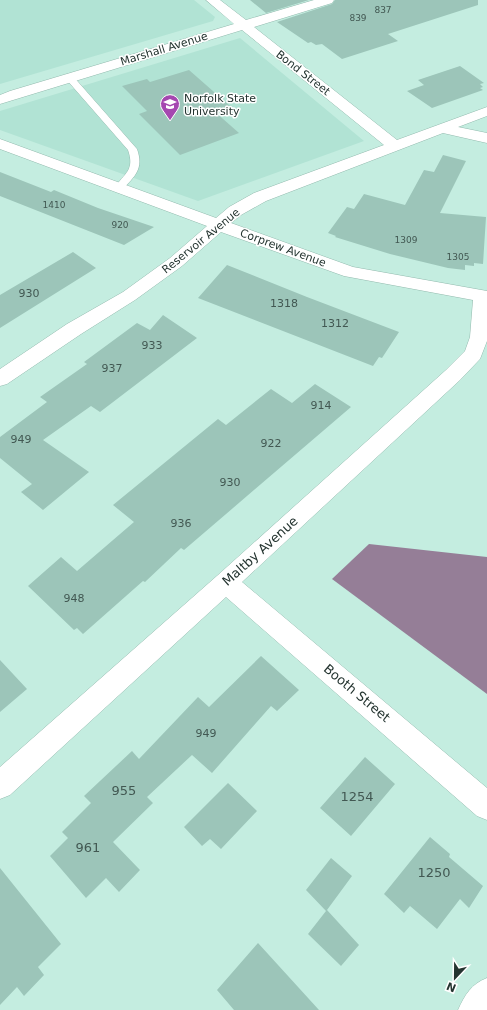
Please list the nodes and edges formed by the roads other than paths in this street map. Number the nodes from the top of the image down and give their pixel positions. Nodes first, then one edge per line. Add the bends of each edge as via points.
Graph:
1 (212, 0) edge
2 (328, 0) edge
3 (243, 25) junction
4 (69, 77) junction
5 (0, 100) edge
6 (487, 112) edge
7 (441, 128) junction
8 (487, 138) edge
9 (0, 144) edge
10 (394, 146) junction
11 (119, 188) junction
12 (219, 226) junction
13 (484, 297) edge
14 (0, 379) edge
15 (226, 582) junction
16 (0, 785) edge
17 (487, 806) edge
18 (487, 992) edge
19 (474, 1010) edge

1 - 3 street, Bond Street
2 - 3 street, Marshall Avenue
3 - 4 street, Marshall Avenue
3 - 10 street, Bond Street
4 - 5 street, Marshall Avenue
4 - 11 lane via 137,159 135,168
6 - 7 street, Reservoir Avenue
7 - 8 street
7 - 10 street, Reservoir Avenue
9 - 11 street, Corprew Avenue
10 - 12 street, Reservoir Avenue via 260,197 235,211
11 - 12 street, Corprew Avenue
12 - 13 street, Corprew Avenue via 350,272
12 - 14 street, Reservoir Avenue via 176,262 129,296 74,329
13 - 15 street, Maltby Avenue via 479,337 473,354
15 - 16 street, Maltby Avenue
15 - 17 street, Booth Street
18 - 19 street

